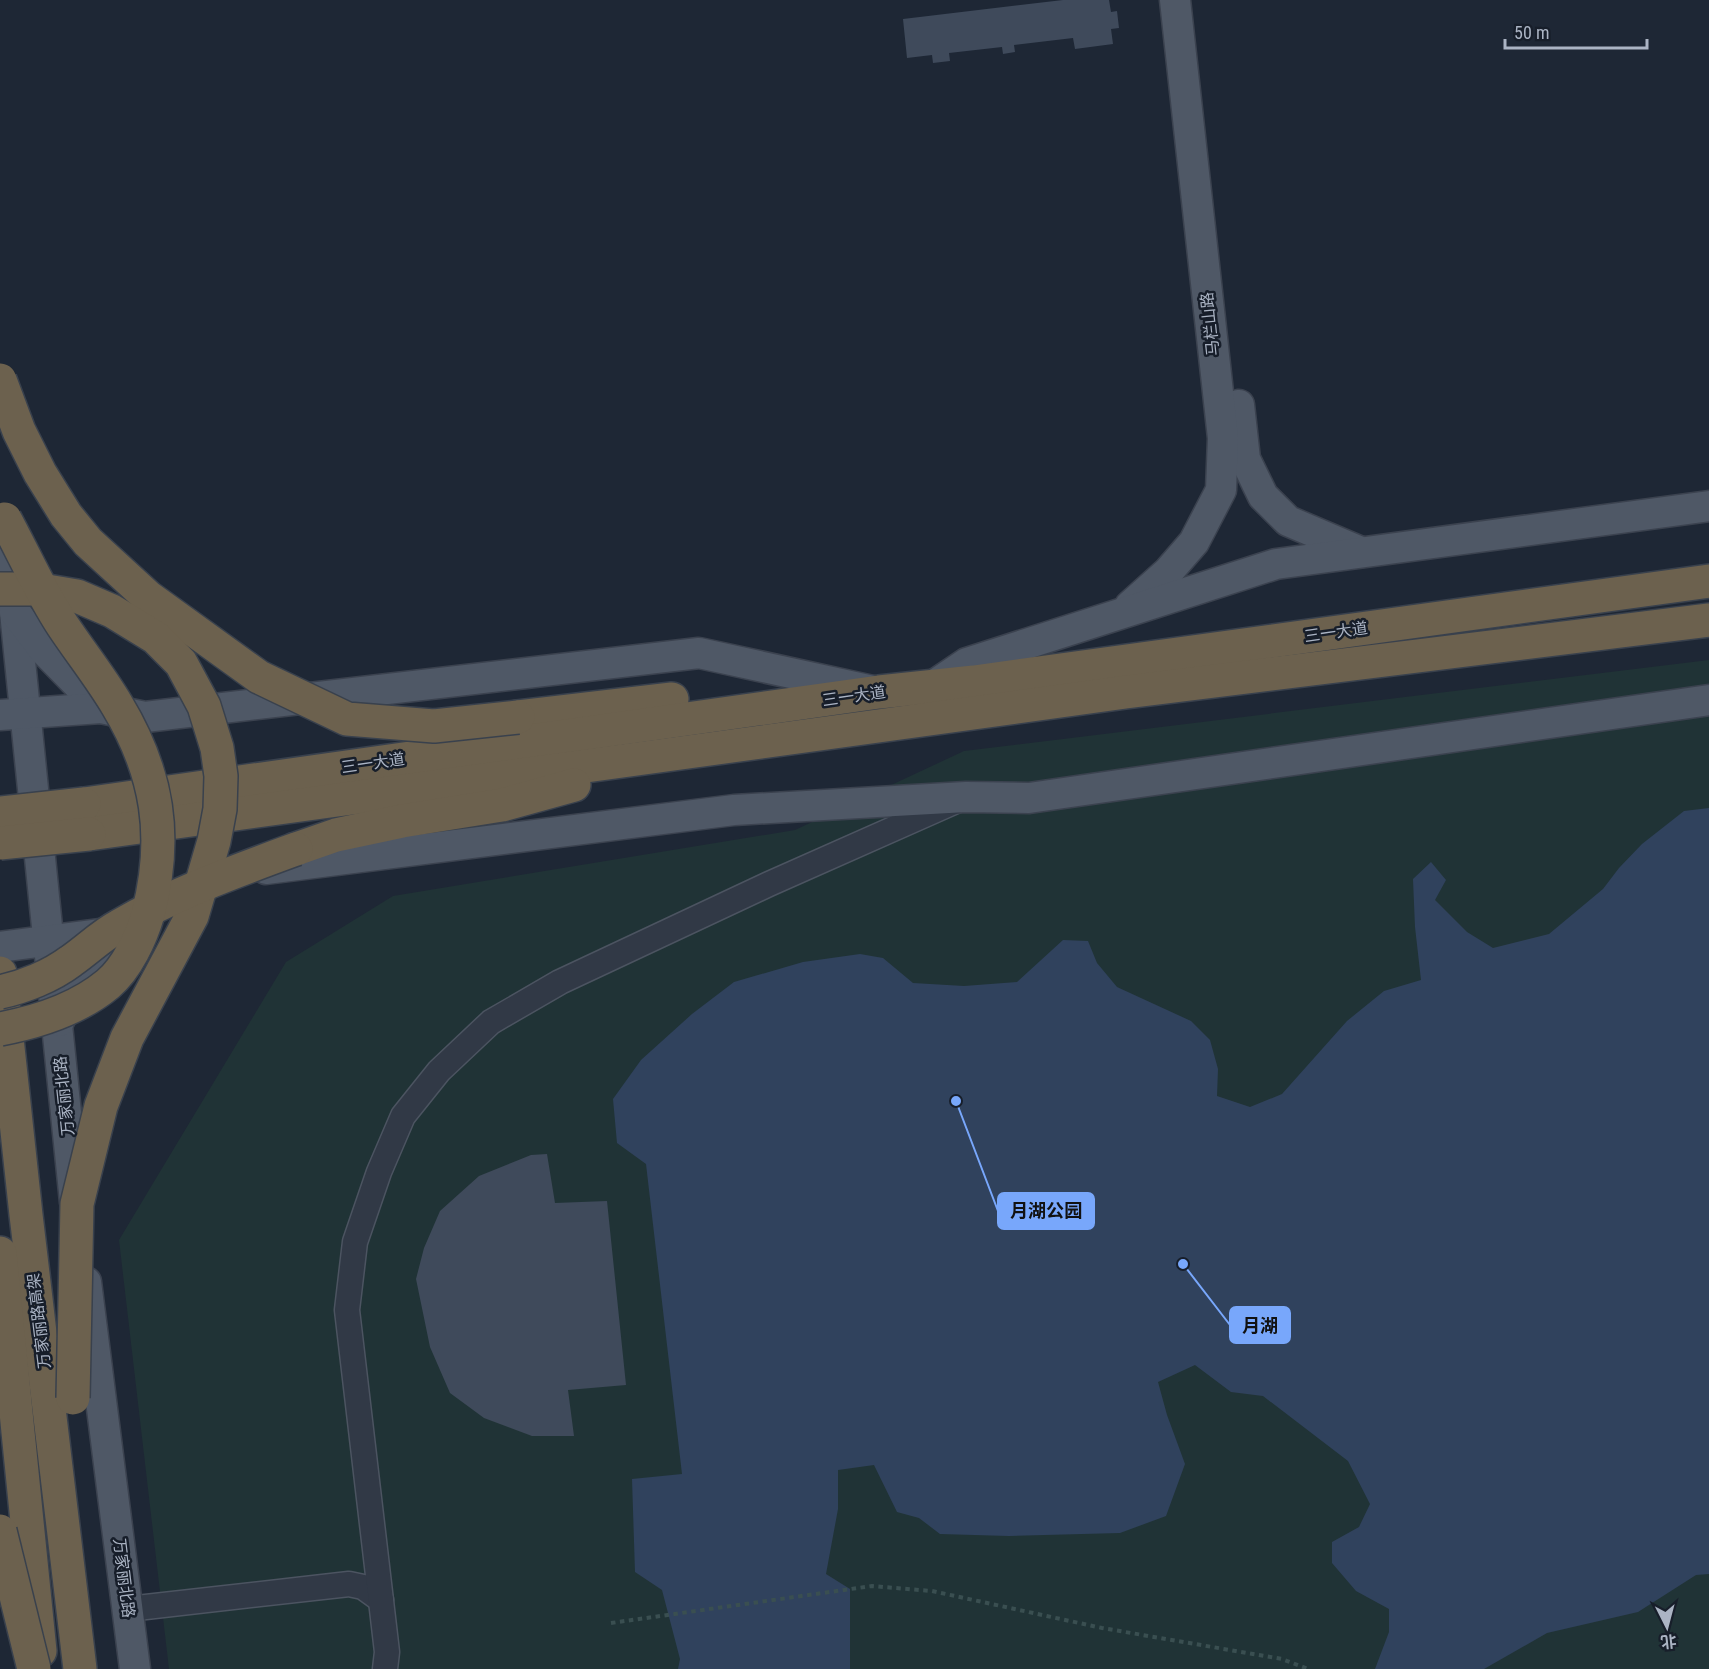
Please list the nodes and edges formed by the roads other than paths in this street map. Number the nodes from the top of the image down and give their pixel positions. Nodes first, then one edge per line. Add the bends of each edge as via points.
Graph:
1 (1175, 0) edge
2 (1194, 0) edge
3 (0, 380) edge
4 (0, 504) edge
5 (1709, 506) edge
6 (0, 522) edge
7 (1361, 552) junction
8 (1709, 580) edge
9 (8, 601) edge
10 (1124, 612) junction
11 (1709, 620) edge
12 (930, 688) junction
13 (879, 692) junction
14 (1709, 700) edge
15 (798, 703) junction
16 (101, 708) junction
17 (12, 714) edge
18 (714, 749) junction
19 (966, 797) junction
20 (0, 813) edge
21 (87, 819) junction
22 (0, 843) edge
23 (115, 932) junction
24 (48, 940) junction
25 (0, 947) edge
26 (0, 973) edge
27 (0, 993) edge
28 (57, 1027) junction
29 (0, 1029) edge
30 (0, 1253) edge
31 (0, 1531) edge
32 (376, 1553) junction
33 (349, 1584) junction
34 (381, 1600) junction
35 (128, 1609) junction
36 (80, 1668) edge
37 (34, 1669) edge
38 (42, 1669) edge
39 (135, 1669) edge
40 (385, 1669) edge

1 - 10 main road, 马栏山路 via 1223,438 1221,490 1194,542
2 - 7 main road, 马栏山路 via 1245,459 1263,496 1288,520
3 - 15 highway, bridge via 40,473 88,542 148,597 259,677 347,719 434,726 731,692
4 - 29 highway, bridge via 62,624 118,705 137,745 158,815 159,856 156,884 134,951 109,983 76,1004 35,1022
5 - 7 main road
6 - 9 main road, 万家丽北路
7 - 10 main road via 1276,564
8 - 12 highway, 三一大道
9 - 16 main road via 45,651
9 - 17 main road, 万家丽北路
9 - 36 highway, bridge via 35,589 77,596 112,611 156,638 181,663 204,706 221,776 214,841 192,916 126,1038 100,1106 77,1204 73,1398
10 - 12 main road via 967,663
11 - 18 highway, 三一大道 via 1126,692
12 - 13 highway, 三一大道
13 - 15 highway, 三一大道
13 - 16 main road via 699,654 145,717
14 - 19 main road via 1029,798
15 - 21 highway, 三一大道
16 - 17 main road
17 - 24 main road, 万家丽北路
18 - 21 highway, 三一大道
18 - 27 highway, bridge via 502,805 402,820 336,835 157,905 117,927 69,963
19 - 23 main road via 734,810 229,875 150,907
19 - 32 street via 560,982 491,1022 439,1071 403,1116 355,1242 347,1310
20 - 21 highway, 三一大道, bridge
21 - 22 highway, 三一大道, bridge
23 - 24 main road
23 - 28 main road via 89,958
24 - 25 main road
24 - 28 main road, 万家丽北路
26 - 36 highway, 万家丽路高架, bridge
28 - 35 main road, 万家丽北路 via 72,1177
30 - 38 highway, 万家丽路高架
31 - 37 highway, bridge
32 - 33 street
32 - 34 street
33 - 34 street via 363,1587
33 - 35 street
34 - 40 street
35 - 39 main road, 万家丽北路

